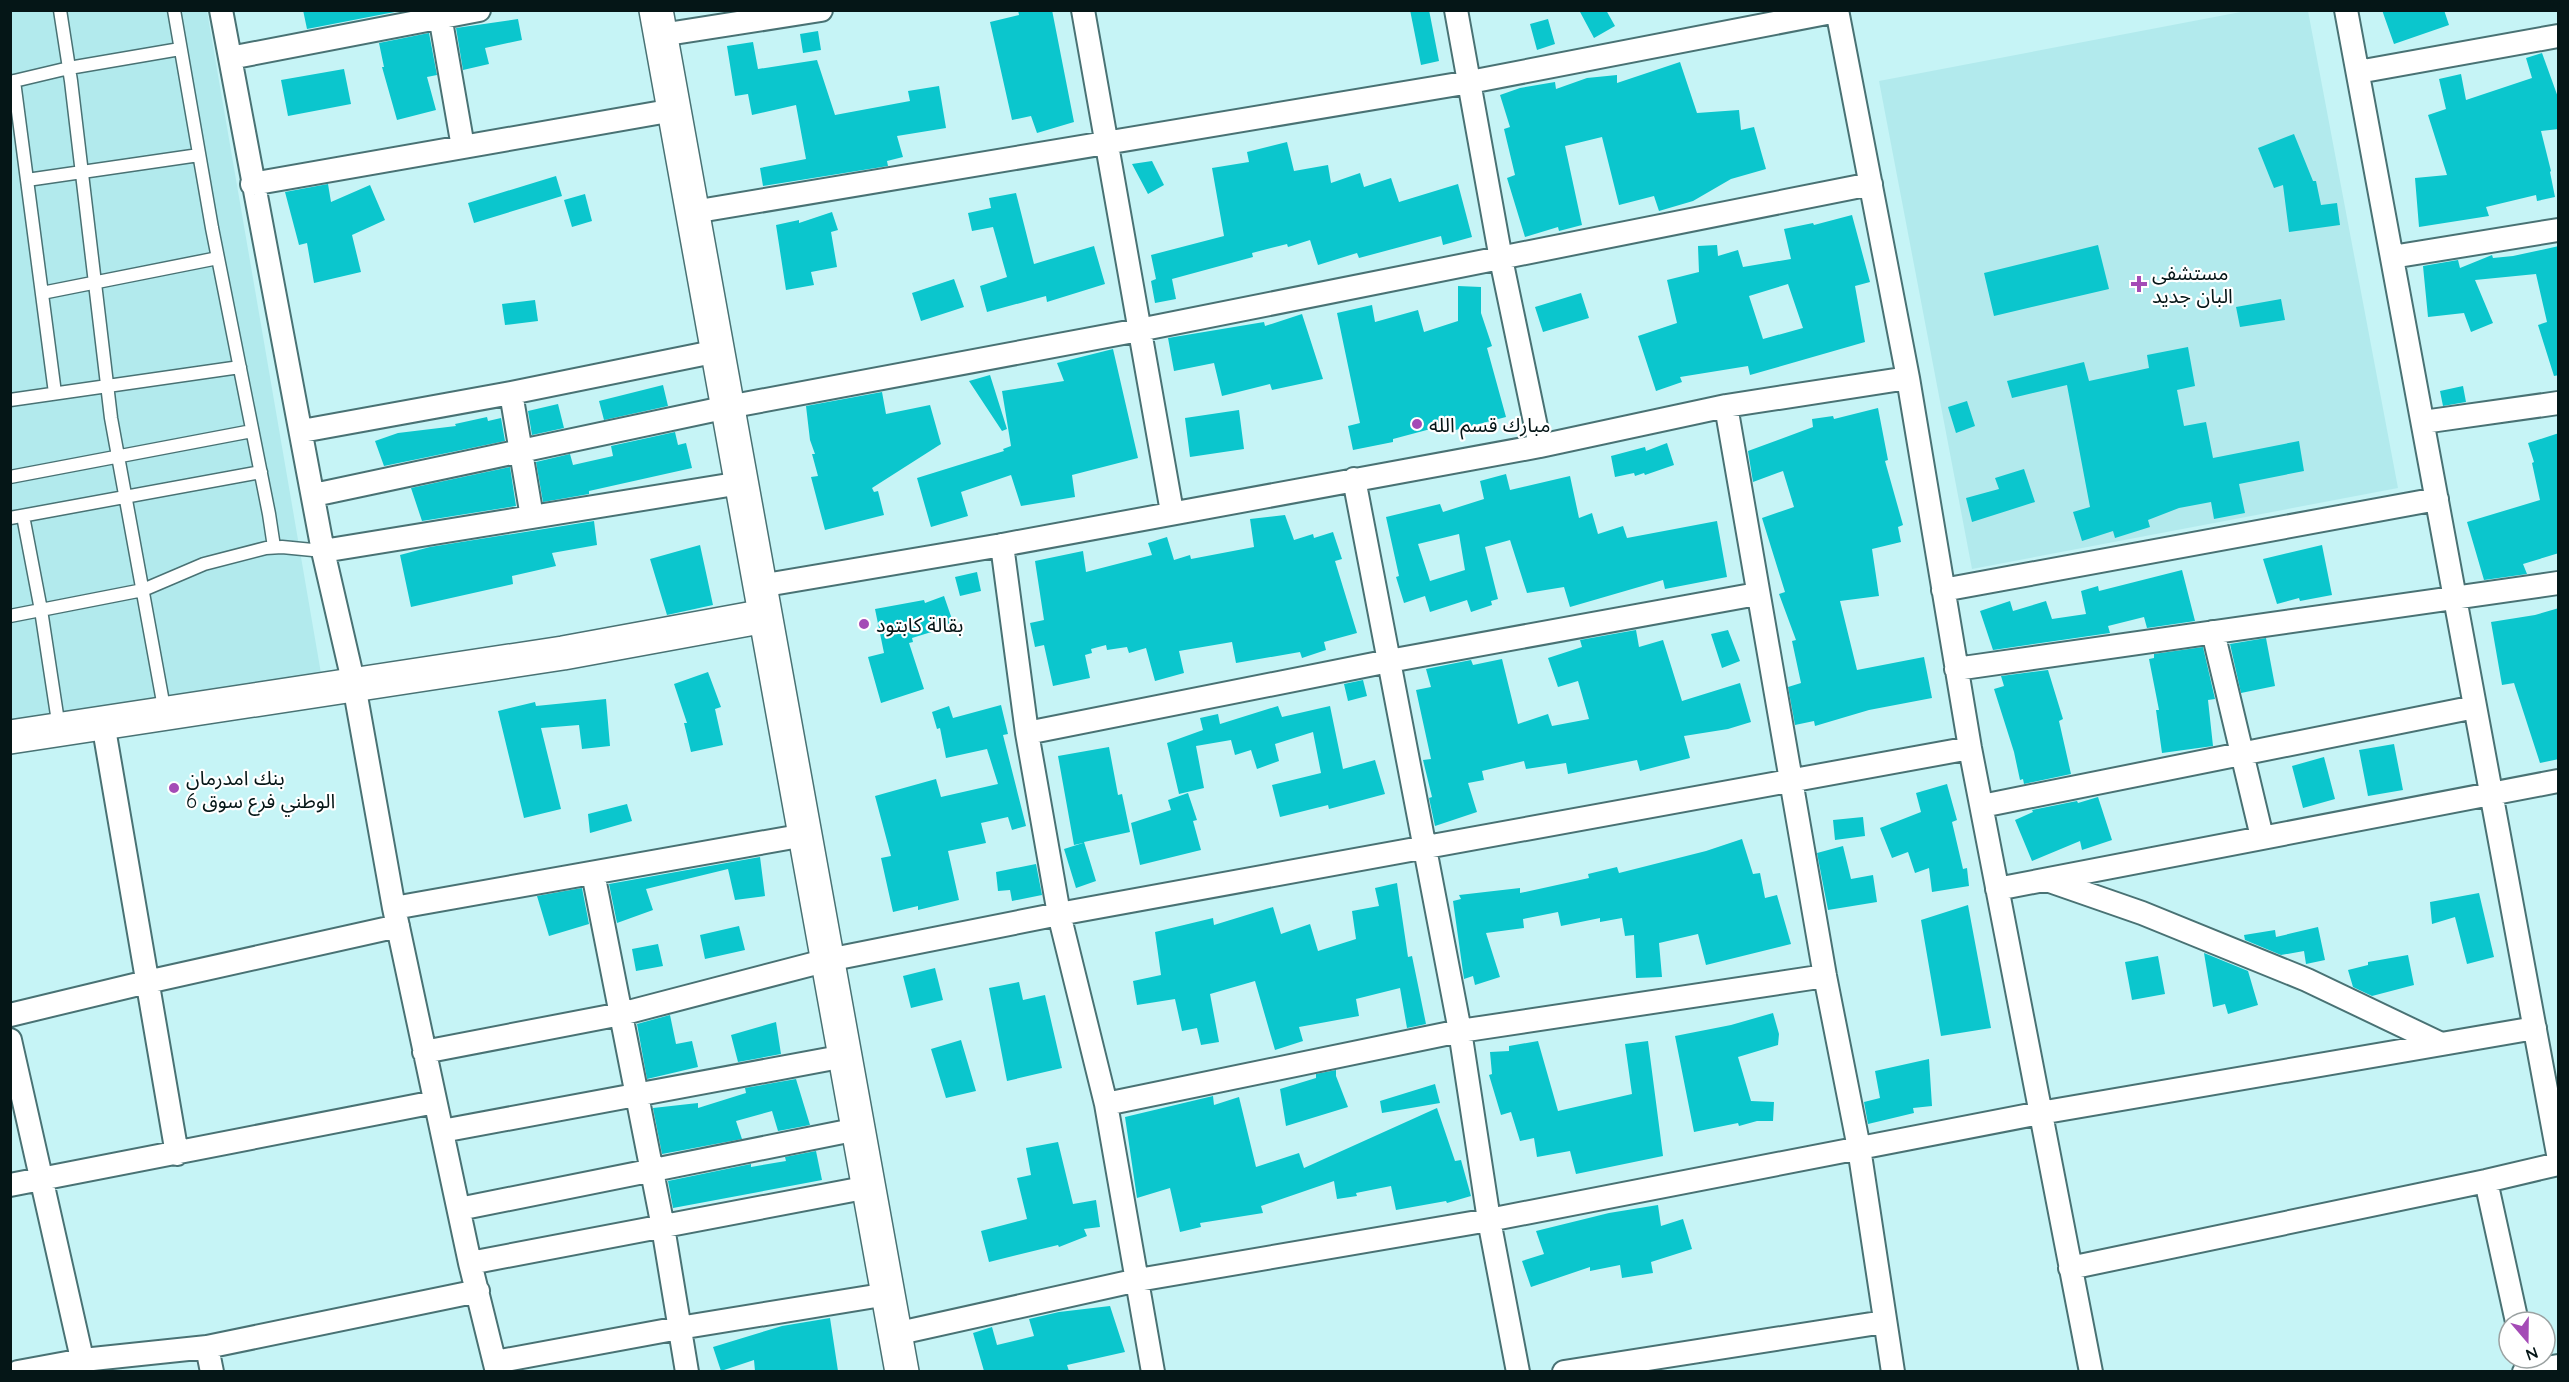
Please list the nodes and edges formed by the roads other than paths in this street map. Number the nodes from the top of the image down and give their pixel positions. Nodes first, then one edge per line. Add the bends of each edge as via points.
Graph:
1 (60, 10) edge
2 (174, 10) edge
3 (221, 10) edge
4 (479, 10) edge
5 (821, 10) edge
6 (1083, 10) edge
7 (1456, 10) edge
8 (2346, 10) edge
9 (1837, 11) edge
10 (440, 14) edge
11 (658, 23) edge
12 (2559, 36) edge
13 (180, 49) junction
14 (230, 58) junction
15 (69, 68) junction
16 (2358, 72) junction
17 (12, 82) edge
18 (1470, 82) junction
19 (674, 110) junction
20 (1106, 144) junction
21 (464, 147) junction
22 (199, 155) junction
23 (81, 172) junction
24 (27, 180) junction
25 (252, 184) junction
26 (1871, 184) junction
27 (693, 212) junction
28 (2559, 230) edge
29 (2392, 257) junction
30 (218, 258) junction
31 (1501, 259) junction
32 (94, 281) junction
33 (42, 292) junction
34 (1139, 330) junction
35 (718, 351) junction
36 (240, 366) junction
37 (1908, 378) junction
38 (107, 385) junction
39 (55, 393) junction
40 (511, 393) junction
41 (10, 400) edge
42 (2559, 403) edge
43 (1726, 406) junction
44 (728, 407) junction
45 (2422, 422) junction
46 (252, 431) junction
47 (302, 431) junction
48 (1540, 446) junction
49 (521, 451) junction
50 (118, 457) junction
51 (261, 472) junction
52 (10, 477) edge
53 (1354, 479) junction
54 (741, 483) junction
55 (314, 495) junction
56 (126, 496) junction
57 (2437, 500) junction
58 (1172, 513) junction
59 (17, 517) edge
60 (532, 517) junction
61 (1002, 545) junction
62 (274, 547) junction
63 (323, 551) junction
64 (2559, 582) edge
65 (143, 590) junction
66 (1943, 590) junction
67 (1757, 594) junction
68 (2455, 598) junction
69 (763, 601) junction
70 (41, 610) junction
71 (10, 616) edge
72 (2213, 632) junction
73 (1389, 661) junction
74 (1956, 669) junction
75 (354, 685) junction
76 (2475, 707) junction
77 (165, 714) junction
78 (103, 723) junction
79 (59, 729) junction
80 (1027, 733) junction
81 (10, 737) edge
82 (1970, 748) junction
83 (2244, 754) junction
84 (1792, 780) junction
85 (2559, 780) edge
86 (2491, 792) junction
87 (1982, 806) junction
88 (805, 835) junction
89 (2262, 837) junction
90 (1425, 847) junction
91 (592, 873) junction
92 (2046, 879) junction
93 (1997, 889) junction
94 (1059, 914) junction
95 (396, 917) junction
96 (828, 960) junction
97 (1825, 976) junction
98 (147, 982) junction
99 (621, 1014) junction
100 (10, 1016) edge
101 (2535, 1028) junction
102 (1460, 1031) junction
103 (10, 1040) edge
104 (2442, 1044) junction
105 (424, 1052) junction
106 (845, 1056) junction
107 (637, 1095) junction
108 (435, 1102) junction
109 (1106, 1104) junction
110 (2040, 1113) junction
111 (858, 1129) junction
112 (442, 1131) junction
113 (1858, 1149) junction
114 (177, 1154) junction
115 (2559, 1154) edge
116 (2559, 1164) edge
117 (652, 1170) junction
118 (41, 1180) junction
119 (2486, 1181) junction
120 (10, 1185) edge
121 (869, 1187) junction
122 (459, 1209) junction
123 (1489, 1220) junction
124 (663, 1227) junction
125 (471, 1263) junction
126 (2070, 1268) junction
127 (1138, 1280) junction
128 (478, 1291) junction
129 (888, 1294) junction
130 (2514, 1310) edge
131 (1884, 1322) junction
132 (679, 1328) junction
133 (895, 1334) junction
134 (207, 1347) junction
135 (84, 1366) edge
136 (496, 1367) edge
137 (18, 1371) edge
138 (212, 1371) edge
139 (687, 1371) edge
140 (902, 1371) edge
141 (1153, 1371) edge
142 (1518, 1371) edge
143 (1564, 1371) edge
144 (1893, 1371) edge
145 (2091, 1371) edge

1 - 15 lane
2 - 13 lane
3 - 14 street
4 - 10 street
5 - 11 street
6 - 20 street
7 - 18 street
8 - 16 street
9 - 18 street
9 - 26 street
10 - 14 street
10 - 21 street
11 - 19 street
12 - 16 street
13 - 15 lane
13 - 22 lane
14 - 25 street
15 - 17 lane
15 - 23 lane
16 - 29 street
17 - 24 lane
18 - 20 street
18 - 31 street
19 - 21 street
19 - 27 street
20 - 27 street
20 - 34 street
21 - 25 street
22 - 23 lane
22 - 30 lane
23 - 24 lane
23 - 32 lane
24 - 33 lane
25 - 47 street
26 - 31 street
26 - 37 street
27 - 35 street
28 - 29 street
29 - 45 street
30 - 32 lane
30 - 36 lane
31 - 34 street
31 - 48 street
32 - 33 lane
32 - 38 lane
33 - 39 lane
34 - 44 street
34 - 58 street
35 - 40 street
35 - 44 street
36 - 38 lane
36 - 46 lane
37 - 43 street
37 - 66 street
38 - 39 lane
38 - 50 lane
39 - 41 lane
40 - 47 street
40 - 49 street
42 - 45 street
43 - 48 street
43 - 67 street
44 - 49 street
44 - 54 street
45 - 57 street
46 - 50 lane
46 - 51 lane
47 - 55 street
48 - 53 street
49 - 55 street
49 - 60 street
50 - 52 lane
50 - 56 lane
51 - 56 lane
51 - 62 lane
53 - 58 street
53 - 73 street
54 - 60 street
54 - 69 street
55 - 63 street
56 - 59 lane
56 - 65 lane
57 - 66 street
57 - 68 street
58 - 61 street
59 - 70 lane
60 - 63 street
61 - 69 street
61 - 80 street
62 - 63 lane
62 - 65 lane via 204,564
63 - 75 street
64 - 68 street
65 - 70 lane
65 - 77 lane
66 - 74 street
67 - 73 street
67 - 84 street
68 - 72 street
68 - 76 street
69 - 75 street via 563,653
69 - 88 street
70 - 71 lane
70 - 79 lane
72 - 74 street
72 - 83 street
73 - 80 street
73 - 90 street
74 - 82 street
75 - 77 street
75 - 95 street
76 - 83 street
76 - 86 street
77 - 78 street
78 - 79 street
78 - 98 street
79 - 81 street
80 - 94 street
82 - 84 street
82 - 87 street
83 - 87 street
83 - 89 street
84 - 90 street
84 - 97 street
85 - 86 street
86 - 89 street
86 - 101 street
87 - 93 street
88 - 91 street
88 - 96 street
89 - 92 street
90 - 94 street
90 - 102 street
91 - 95 street
91 - 99 street
92 - 93 street
92 - 104 street via 2307,980
93 - 110 street
94 - 96 street
94 - 109 street
95 - 98 street
95 - 105 street
96 - 99 street
96 - 106 street
97 - 102 street
97 - 113 street
98 - 100 street
98 - 114 street
99 - 105 street
99 - 107 street
101 - 104 street
101 - 115 street
102 - 109 street
102 - 123 street
103 - 118 street
104 - 110 street
105 - 108 street
106 - 107 street
106 - 111 street
107 - 112 street
107 - 117 street
108 - 112 street
108 - 114 street
109 - 127 street
110 - 113 street
110 - 126 street
111 - 117 street
111 - 121 street
112 - 122 street
113 - 123 street
113 - 131 street
114 - 118 street
116 - 119 street
117 - 122 street
117 - 124 street
118 - 120 street
118 - 135 street
119 - 126 street
119 - 130 street
121 - 124 street
121 - 129 street
122 - 125 street
123 - 127 street
123 - 142 street
124 - 125 street
124 - 132 street
125 - 128 street
126 - 145 street
127 - 133 street
127 - 141 street
128 - 134 street
128 - 136 street
129 - 132 street
129 - 133 street
131 - 143 street
131 - 144 street
132 - 136 street
132 - 139 street
133 - 140 street
134 - 135 street
134 - 138 street
135 - 137 street

